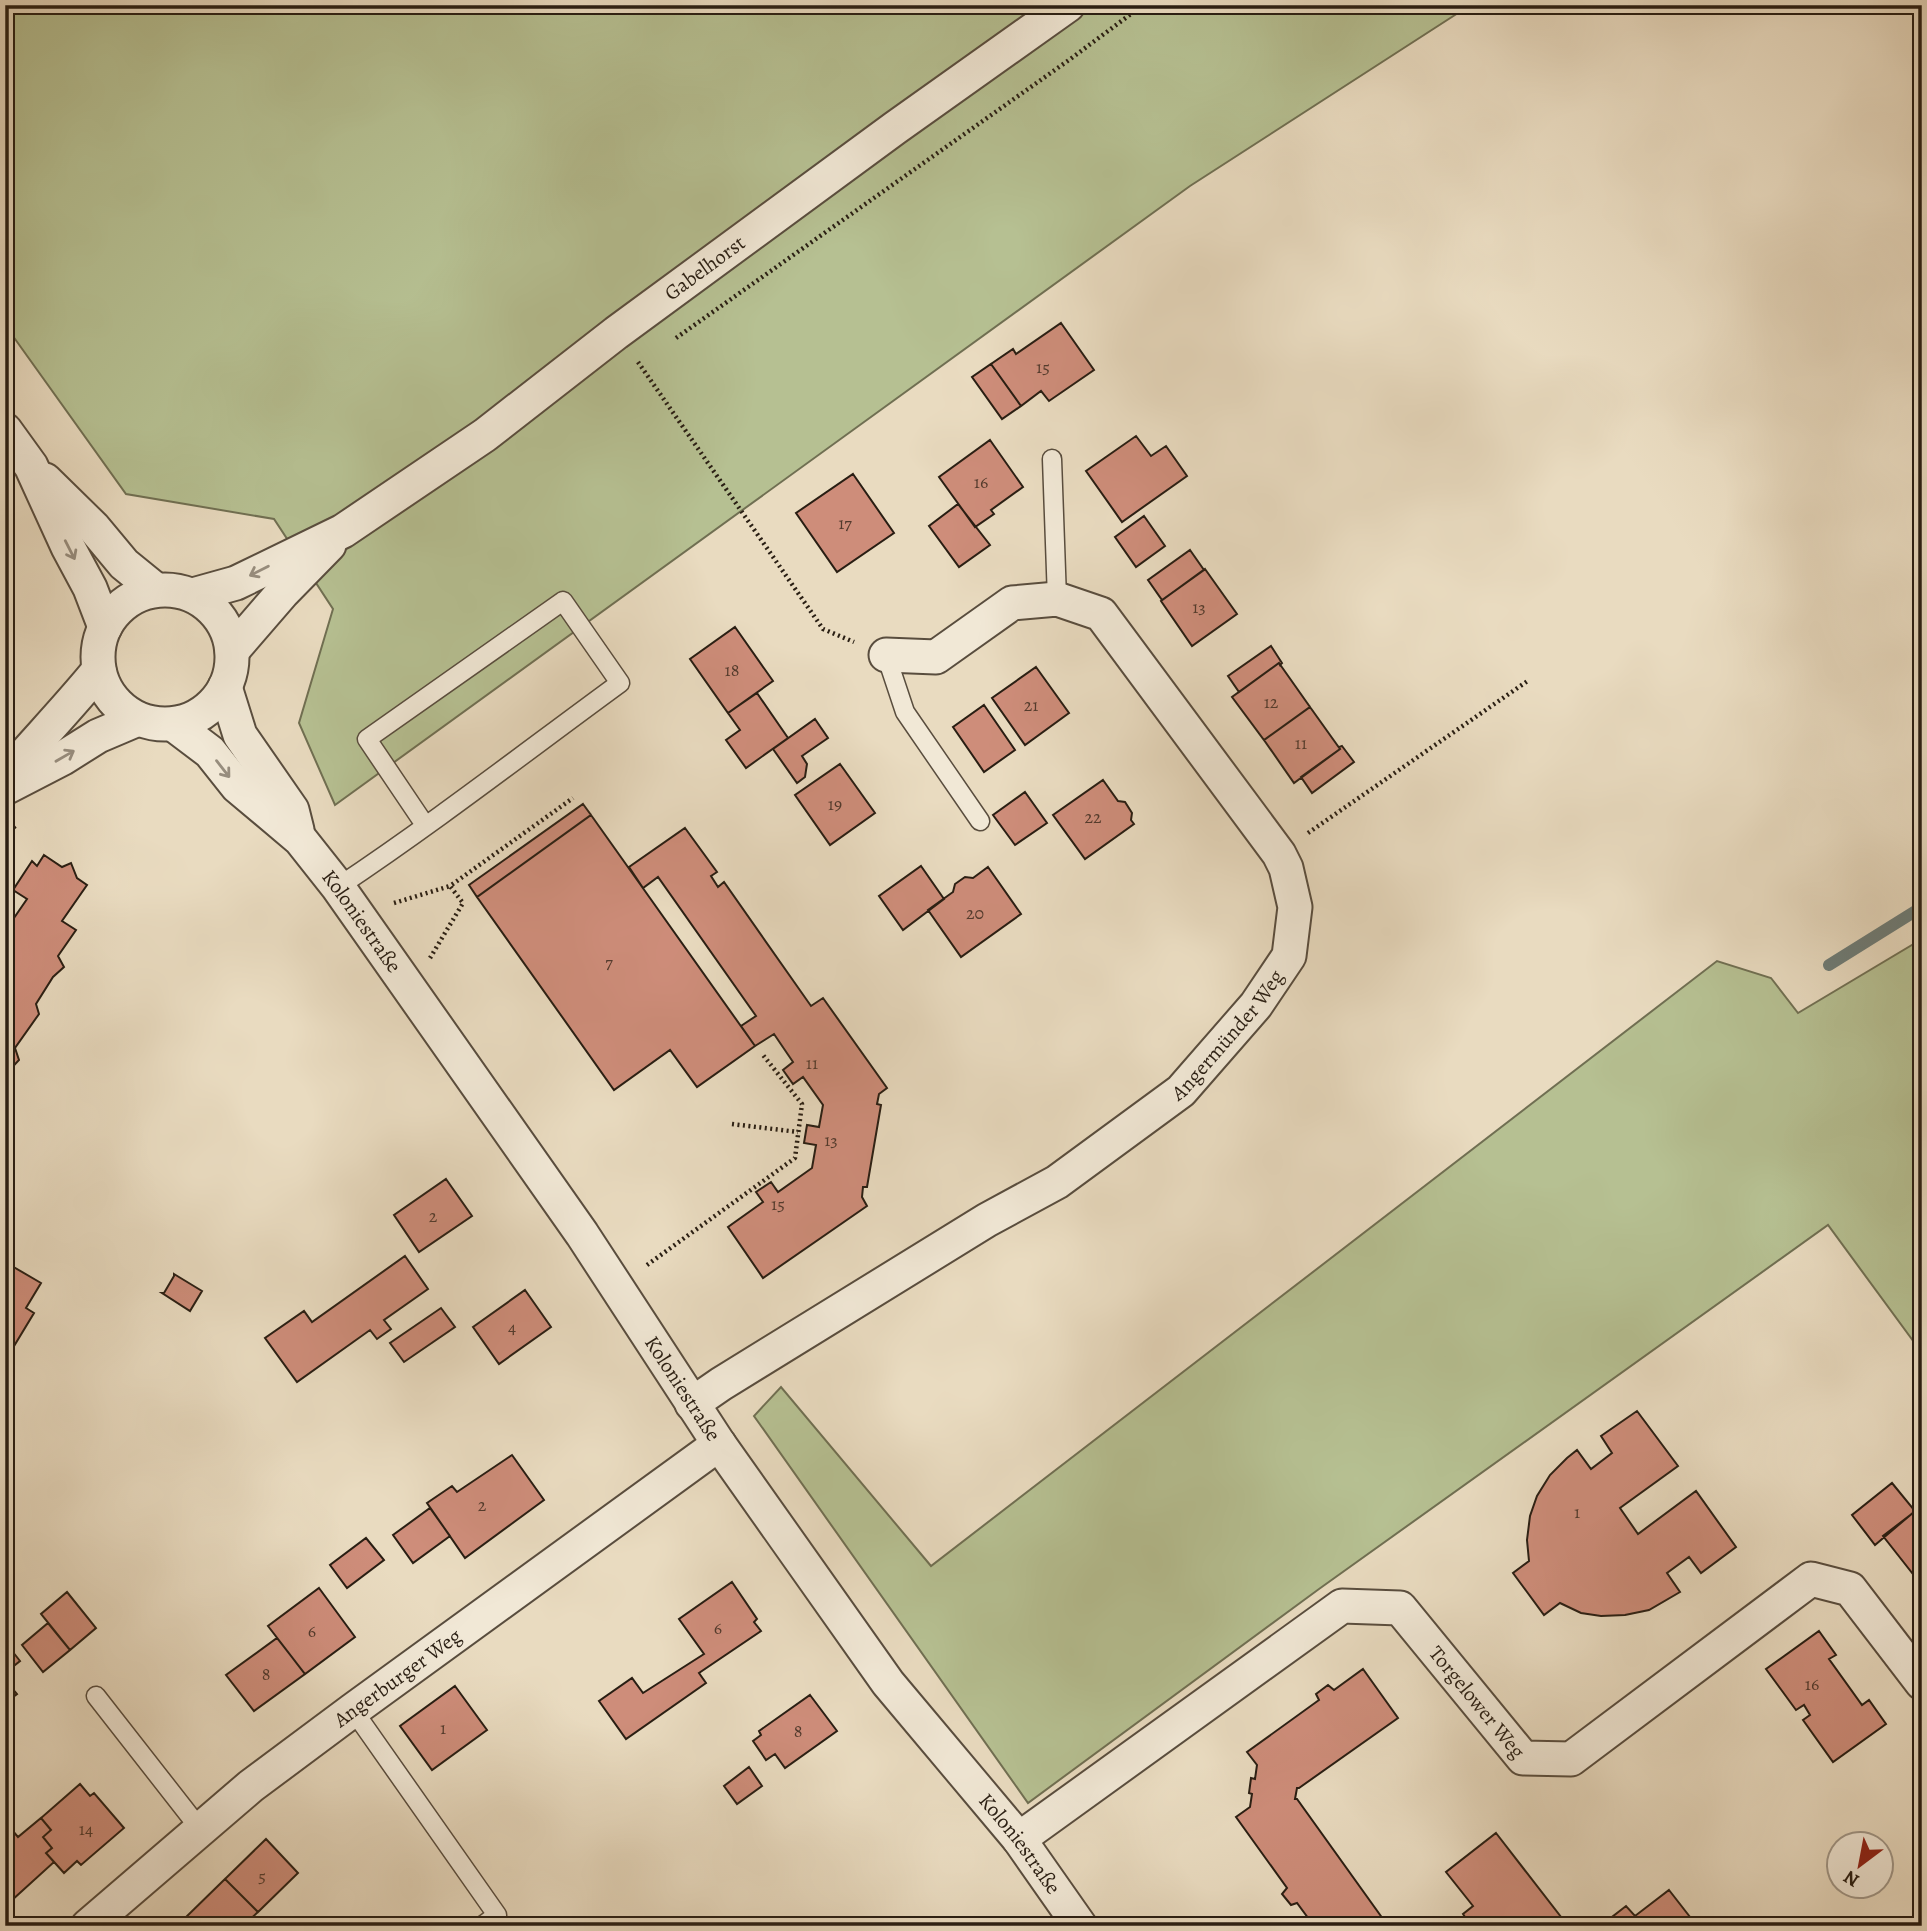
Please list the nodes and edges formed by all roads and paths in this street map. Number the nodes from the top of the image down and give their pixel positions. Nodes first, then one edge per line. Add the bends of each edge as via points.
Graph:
1 (1068, 5) edge
2 (1143, 5) edge
3 (616, 333) junction
4 (673, 340) dead end
5 (639, 364) junction
6 (628, 372) dead end
7 (5, 430) edge
8 (1052, 459) dead end
9 (31, 466) junction
10 (343, 531) junction
11 (156, 590) junction
12 (193, 595) junction
13 (1057, 599) junction
14 (105, 627) junction
15 (232, 651) junction
16 (886, 655) junction
17 (99, 670) junction
18 (1529, 680) dead end
19 (225, 687) junction
20 (138, 719) junction
21 (173, 724) junction
22 (5, 777) edge
23 (5, 788) edge
24 (573, 798) dead end
25 (980, 821) dead end
26 (425, 825) junction
27 (300, 839) junction
28 (1279, 854) junction
29 (450, 886) junction
30 (338, 887) junction
31 (393, 904) dead end
32 (425, 968) dead end
33 (763, 1055) dead end
34 (732, 1124) dead end
35 (798, 1132) junction
36 (640, 1270) dead end
37 (692, 1404) junction
38 (719, 1444) junction
39 (1922, 1683) edge
40 (96, 1696) dead end
41 (353, 1710) junction
42 (200, 1829) junction
43 (1019, 1839) junction
44 (88, 1926) edge
45 (482, 1926) edge
46 (1080, 1926) edge

1 - 3 street, Gabelhorst
2 - 4 path
3 - 5 path
3 - 10 street, Gabelhorst via 485,435
5 - 6 path
5 - 16 path via 823,629
7 - 9 street
8 - 13 lane
9 - 11 street via 124,564
9 -> 14 street
10 -> 12 street, Gabelhorst via 236,583
10 - 15 street, Gabelhorst
11 - 12 street
11 - 14 street via 118,608
12 - 15 street via 214,611 226,628
13 - 16 street, Angermünder Weg via 1012,603 936,657
13 - 28 street, Angermünder Weg via 1101,614
14 - 17 street
15 - 19 street
16 - 25 lane via 905,712
17 - 20 street via 117,704
17 - 22 street
18 - 28 path
19 - 21 street via 211,706 194,718
19 - 27 street, Koloniestraße via 240,735 292,810
20 - 21 street
23 -> 20 street
21 -> 27 street, Koloniestraße via 210,752 237,786
24 - 29 path
26 - 26 lane via 620,683 563,601 367,739
26 - 30 lane
27 - 30 street, Koloniestraße
28 - 37 street, Angermünder Weg via 1295,907 1289,956 1256,1005 1181,1091 1057,1182 987,1220
29 - 31 path
29 - 32 path via 463,903
30 - 37 street, Koloniestraße via 582,1234
33 - 35 path via 802,1104
34 - 35 path
35 - 36 path via 796,1158
37 - 38 street, Koloniestraße
38 - 41 street, Angerburger Weg
38 - 43 street, Koloniestraße via 888,1683
39 - 43 street, Torgelower Weg via 1850,1589 1811,1579 1571,1759 1523,1758 1400,1608 1342,1606
40 - 42 lane
41 - 42 street, Angerburger Weg
41 - 45 lane via 497,1915
42 - 44 street, Angerburger Weg
43 - 46 street, Koloniestraße

